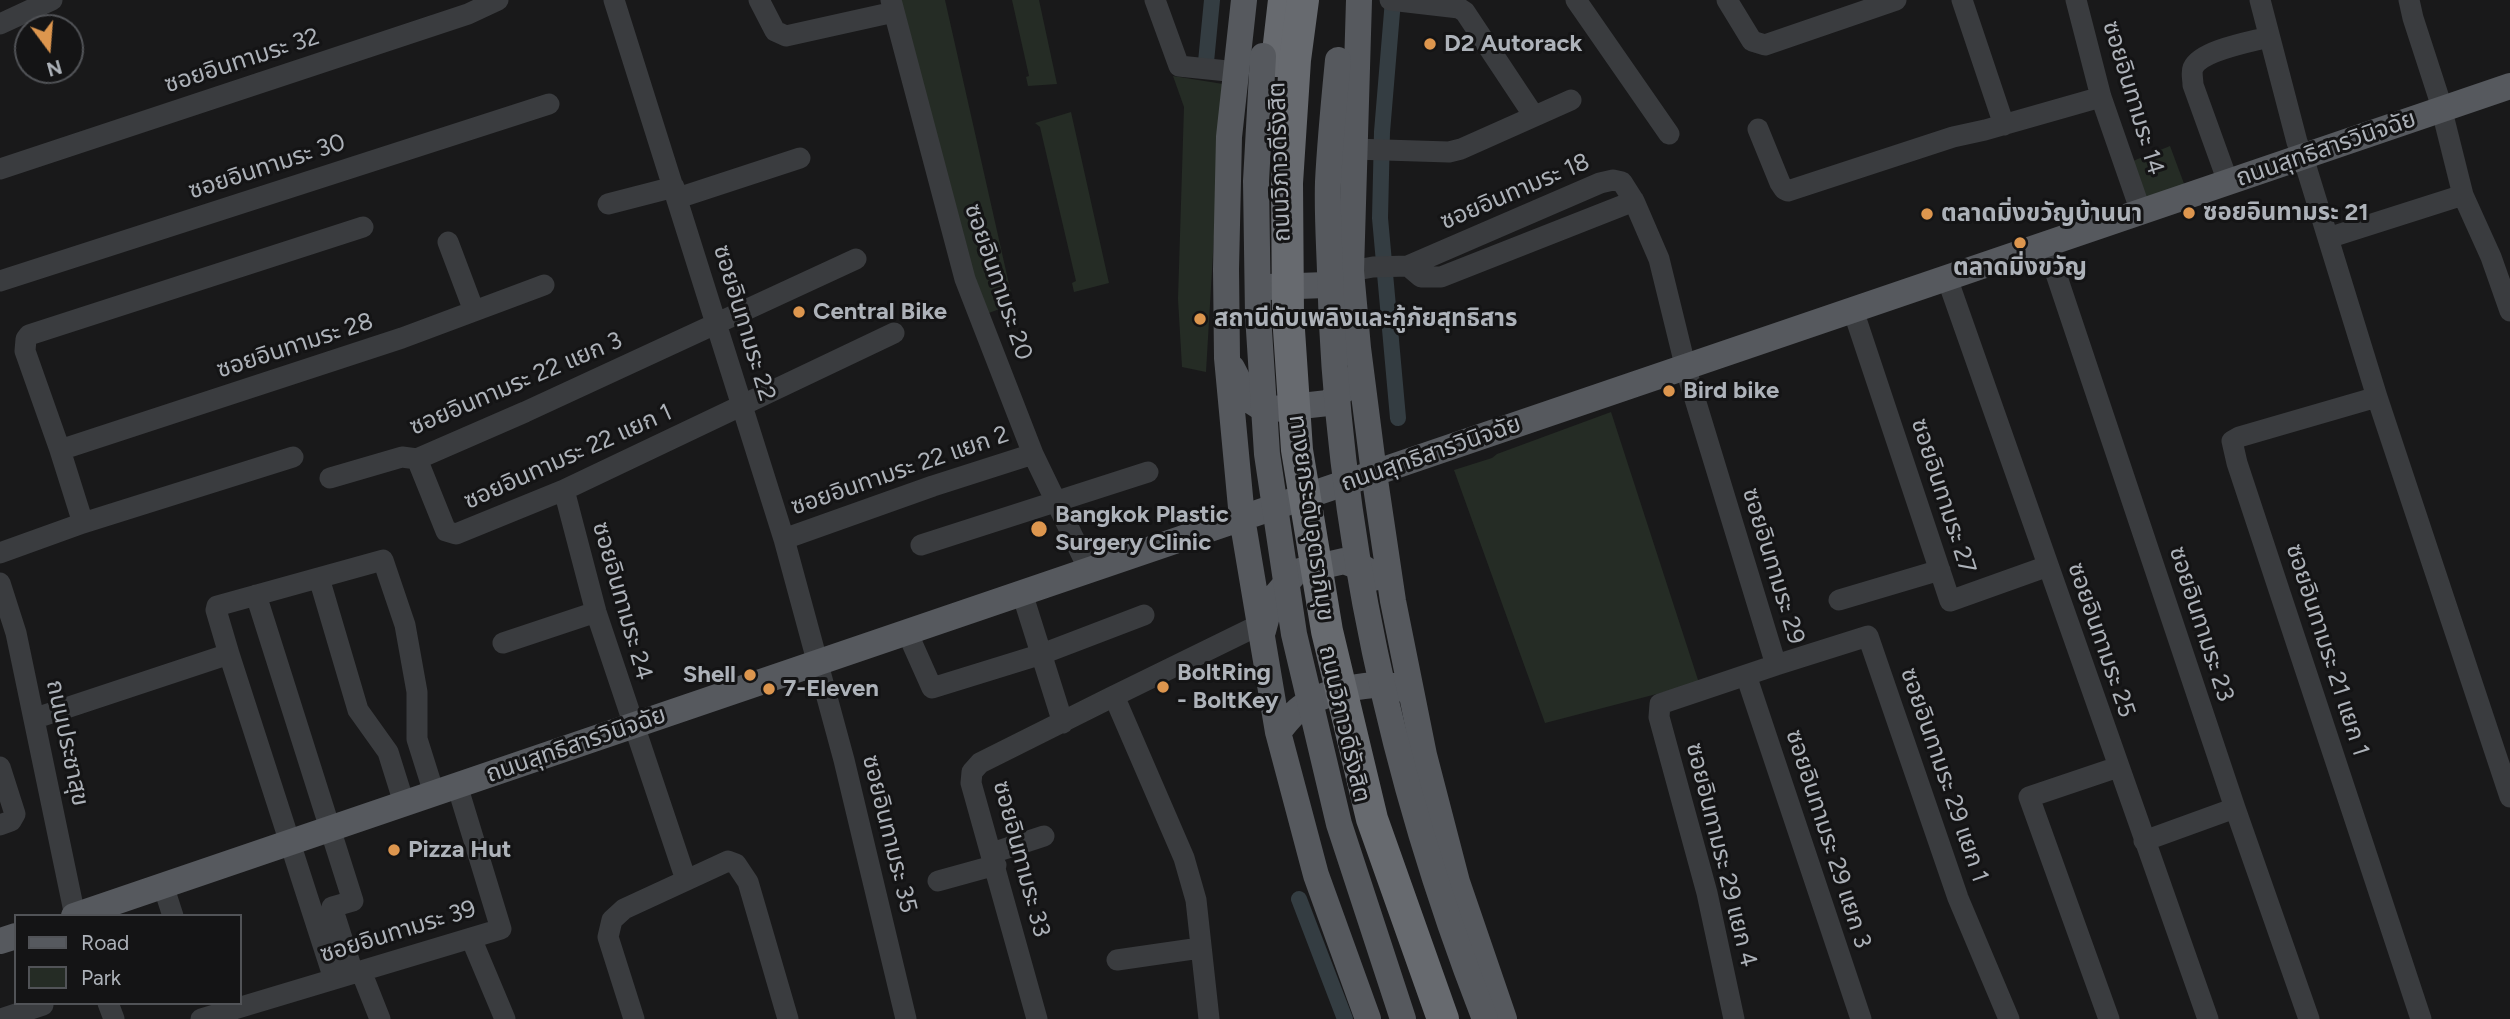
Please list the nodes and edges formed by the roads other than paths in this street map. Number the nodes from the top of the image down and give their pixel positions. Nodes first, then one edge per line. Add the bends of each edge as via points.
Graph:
1 (52, 0) edge
2 (498, 0) edge
3 (614, 0) edge
4 (759, 0) edge
5 (1155, 0) edge
6 (1244, 0) edge
7 (1270, 0) edge
8 (1284, 0) edge
9 (1303, 0) edge
10 (1317, 0) edge
11 (1322, 0) edge
12 (1344, 0) edge
13 (1359, 0) edge
14 (1576, 0) edge
15 (1727, 0) edge
16 (1896, 0) edge
17 (1962, 0) edge
18 (2076, 0) edge
19 (2260, 0) edge
20 (2409, 0) edge
21 (1396, 1) edge
22 (892, 6) edge
23 (0, 24) edge
24 (2269, 37) junction
25 (1270, 59) junction
26 (1324, 59) junction
27 (1237, 72) junction
28 (2510, 86) edge
29 (2101, 97) junction
30 (1572, 100) dead end
31 (550, 104) dead end
32 (2441, 110) junction
33 (1534, 116) junction
34 (2004, 125) junction
35 (1758, 129) dead end
36 (1669, 134) dead end
37 (1363, 149) junction
38 (2303, 157) junction
39 (800, 159) dead end
40 (0, 169) edge
41 (2228, 182) junction
42 (676, 193) junction
43 (2463, 195) junction
44 (1634, 201) junction
45 (608, 204) dead end
46 (2141, 212) junction
47 (363, 227) dead end
48 (2328, 238) junction
49 (448, 242) dead end
50 (2046, 244) junction
51 (856, 259) dead end
52 (1375, 267) junction
53 (1226, 269) junction
54 (1947, 278) junction
55 (0, 281) edge
56 (544, 285) dead end
57 (1853, 310) junction
58 (474, 311) junction
59 (2510, 311) edge
60 (717, 324) junction
61 (894, 333) dead end
62 (1358, 348) junction
63 (1227, 358) junction
64 (1686, 366) junction
65 (2377, 397) junction
66 (743, 407) junction
67 (60, 450) junction
68 (1033, 454) junction
69 (293, 457) dead end
70 (417, 459) junction
71 (1148, 472) dead end
72 (1374, 473) junction
73 (330, 478) dead end
74 (564, 490) junction
75 (1056, 502) junction
76 (1242, 518) junction
77 (83, 523) junction
78 (784, 539) junction
79 (920, 545) dead end
80 (0, 553) edge
81 (2048, 566) junction
82 (1089, 570) junction
83 (1940, 570) junction
84 (319, 578) junction
85 (0, 583) edge
86 (1022, 593) junction
87 (256, 596) junction
88 (1839, 600) dead end
89 (1393, 601) junction
90 (596, 612) junction
91 (1144, 615) dead end
92 (907, 632) junction
93 (1260, 632) junction
94 (503, 643) dead end
95 (229, 654) junction
96 (1042, 654) junction
97 (817, 663) junction
98 (1776, 665) junction
99 (1746, 675) junction
100 (1410, 692) junction
101 (1114, 696) junction
102 (1660, 704) joint
103 (36, 718) junction
104 (1063, 723) junction
105 (633, 725) junction
106 (1278, 732) junction
107 (0, 767) edge
108 (2118, 767) junction
109 (445, 789) junction
110 (2510, 797) edge
111 (404, 803) junction
112 (2235, 808) junction
113 (0, 825) edge
114 (332, 828) junction
115 (1045, 836) dead end
116 (2144, 841) junction
117 (291, 842) junction
118 (994, 859) junction
119 (686, 880) junction
120 (938, 881) dead end
121 (163, 885) junction
122 (75, 914) edge
123 (81, 914) edge
124 (172, 914) edge
125 (471, 938) junction
126 (1200, 948) junction
127 (1117, 960) dead end
128 (349, 974) junction
129 (43, 1005) dead end
130 (268, 1009) edge
131 (203, 1013) edge
132 (1, 1019) edge
133 (380, 1019) edge
134 (505, 1019) edge
135 (634, 1019) edge
136 (788, 1019) edge
137 (906, 1019) edge
138 (1037, 1019) edge
139 (1209, 1019) edge
140 (1368, 1019) edge
141 (1403, 1019) edge
142 (1440, 1019) edge
143 (1456, 1019) edge
144 (1462, 1019) edge
145 (1485, 1019) edge
146 (1504, 1019) edge
147 (1734, 1019) edge
148 (1861, 1019) edge
149 (2009, 1019) edge
150 (2109, 1019) edge
151 (2208, 1019) edge
152 (2309, 1019) edge
153 (2421, 1019) edge

1 - 23 street
2 - 40 street, ซอยอินทามระ 32 via 468,14
3 - 42 street, ซอยอินทามระ 22
4 - 22 street via 775,31 786,36
5 - 27 street via 1179,66
6 - 27 main road, ถนนวิภาวดีรังสิต
7 - 25 main road
8 - 25 highway, ถนนวิภาวดีรังสิต
9 - 142 highway, ทางยกระดับอุตราภิมุข, bridge via 1287,183 1288,315 1297,450 1328,631 1372,819
10 - 26 highway, ถนนวิภาวดีรังสิต
11 - 144 highway, ทางยกระดับอุตราภิมุข via 1307,183 1308,310 1317,446 1345,625 1391,815
12 - 26 main road
13 - 37 main road
14 - 36 street
15 - 16 street via 1758,45
17 - 34 street
18 - 29 street, ซอยอินทามระ 14
19 - 24 street
20 - 32 street
21 - 33 street via 1465,12
22 - 68 street, ซอยอินทามระ 20 via 965,279
24 - 38 street
24 - 41 street via 2208,54 2192,71
25 - 141 main road, bridge via 1256,181 1267,454 1294,634 1339,824
25 - 142 highway, ถนนวิภาวดีรังสิต, bridge via 1283,181 1282,313 1291,447 1321,628 1366,817
26 - 143 highway, ถนนวิภาวดีรังสิต via 1301,181 1302,310 1311,443 1339,623 1385,814
26 - 145 main road, bridge via 1339,438 1367,617 1412,805
27 - 53 main road, ถนนวิภาวดีรังสิต via 1229,137
28 - 32 main road, ถนนสุทธิสารวินิจฉัย
29 - 34 street
29 - 46 street, ซอยอินทามระ 14
30 - 33 street
31 - 55 street, ซอยอินทามระ 30
32 - 38 main road, ถนนสุทธิสารวินิจฉัย
32 - 43 street
33 - 37 street via 1449,152
34 - 35 street via 1788,191 1780,183
37 - 52 main road
38 - 41 main road, ถนนสุทธิสารวินิจฉัย
38 - 48 street
39 - 42 street
41 - 46 main road, ถนนสุทธิสารวินิจฉัย
42 - 45 street
42 - 60 street, ซอยอินทามระ 22
43 - 48 street
43 - 59 street
44 - 52 street, ซอยอินทามระ 18 via 1441,277
44 - 52 street, ซอยอินทามระ 18 via 1622,182 1601,183
44 - 64 street, ซอยอินทามระ 18 via 1659,259
46 - 50 main road, ถนนสุทธิสารวินิจฉัย
47 - 67 street via 29,335 25,351
48 - 65 street
49 - 58 street
50 - 54 main road, ถนนสุทธิสารวินิจฉัย
50 - 112 street, ซอยอินทามระ 23
51 - 60 street, ซอยอินทามระ 22 แยก 3
52 - 53 main road via 1327,285 1252,287
52 - 62 main road
53 - 63 main road, ถนนวิภาวดีรังสิต
54 - 57 main road, ถนนสุทธิสารวินิจฉัย
54 - 81 street, ซอยอินทามระ 25
56 - 58 street, ซอยอินทามระ 28
57 - 64 main road, ถนนสุทธิสารวินิจฉัย
57 - 83 street, ซอยอินทามระ 27
58 - 67 street, ซอยอินทามระ 28
60 - 66 street, ซอยอินทามระ 22
60 - 70 street, ซอยอินทามระ 22 แยก 3
61 - 66 street, ซอยอินทามระ 22 แยก 1
62 - 63 main road via 1346,388 1328,403 1265,410 1248,399
62 - 72 main road
63 - 76 main road, ถนนวิภาวดีรังสิต
64 - 72 main road, ถนนสุทธิสารวินิจฉัย
64 - 98 street, ซอยอินทามระ 29
65 - 110 street
65 - 153 street, ซอยอินทามระ 21 แยก 1 via 2232,441
66 - 74 street, ซอยอินทามระ 22 แยก 1
66 - 78 street, ซอยอินทามระ 22
67 - 77 street
68 - 75 street, ซอยอินทามระ 20
68 - 78 street, ซอยอินทามระ 22 แยก 2
69 - 77 street
70 - 73 street, ซอยอินทามระ 22 แยก 3 via 402,457
70 - 74 street, ซอยอินทามระ 22 แยก 1 via 446,531 452,534
71 - 75 street
72 - 76 main road, ถนนสุทธิสารวินิจฉัย
72 - 89 main road
74 - 90 street, ซอยอินทามระ 24
75 - 79 street
75 - 82 street, ซอยอินทามระ 20
76 - 82 main road, ถนนสุทธิสารวินิจฉัย
76 - 93 main road, ถนนวิภาวดีรังสิต
77 - 80 street
78 - 97 street, ซอยอินทามระ 22
81 - 83 street, ซอยอินทามระ 27 via 1950,601
81 - 108 street, ซอยอินทามระ 25
82 - 86 main road, ถนนสุทธิสารวินิจฉัย
83 - 88 street
84 - 87 street
84 - 109 street via 381,559 385,562 405,625 417,692 417,739
84 - 111 street via 358,710 388,752
85 - 103 street, ถนนประชาสุข
86 - 92 main road, ถนนสุทธิสารวินิจฉัย
86 - 96 street
87 - 95 street via 217,606
87 - 114 street
89 - 93 main road via 1365,569 1344,562 1296,572 1271,601
89 - 100 main road
90 - 94 street
90 - 105 street, ซอยอินทามระ 24
91 - 96 street
92 - 96 street via 932,688
92 - 97 main road, ถนนสุทธิสารวินิจฉัย
93 - 101 street, ซอยอินทามระ 33
93 - 106 main road, ถนนวิภาวดีรังสิต
95 - 103 street
95 - 117 street
96 - 104 street
97 - 105 main road, ถนนสุทธิสารวินิจฉัย
97 - 137 street, ซอยอินทามระ 35
98 - 99 street, ซอยอินทามระ 29
98 - 149 street, ซอยอินทามระ 29 แยก 1 via 1868,636 1958,898
99 - 102 street, ซอยอินทามระ 29
99 - 148 street, ซอยอินทามระ 29 แยก 3
100 - 106 main road via 1392,684 1372,683 1317,699 1298,710
100 - 146 main road via 1457,882
101 - 104 street, ซอยอินทามระ 33
101 - 126 street via 1184,858 1196,900
102 - 147 street, ซอยอินทามระ 29 แยก 4 via 1658,717 1707,893
103 - 122 street, ถนนประชาสุข
104 - 118 street, ซอยอินทามระ 33 via 980,763 972,772 971,783
105 - 109 main road, ถนนสุทธิสารวินิจฉัย
105 - 119 street, ซอยอินทามระ 24
106 - 140 main road, ถนนวิภาวดีรังสิต via 1317,874
107 - 113 street via 15,814
108 - 116 street, ซอยอินทามระ 25
108 - 150 street via 2029,797
109 - 111 main road, ถนนสุทธิสารวินิจฉัย
109 - 125 street, ซอยอินทามระ 39 via 501,929
111 - 114 main road, ถนนสุทธิสารวินิจฉัย
112 - 116 street
112 - 152 street, ซอยอินทามระ 23
114 - 117 main road, ถนนสุทธิสารวินิจฉัย
114 - 128 street via 353,901 332,907
115 - 118 street
116 - 151 street, ซอยอินทามระ 25
117 - 121 main road, ถนนสุทธิสารวินิจฉัย
117 - 128 street
118 - 120 street
118 - 138 street, ซอยอินทามระ 33
119 - 135 street via 624,909 612,920 608,937
119 - 136 street via 728,862 742,870
121 - 123 main road, ถนนสุทธิสารวินิจฉัย
121 - 124 street
125 - 128 street, ซอยอินทามระ 39
125 - 134 street
126 - 127 street
126 - 139 street
128 - 130 street, ซอยอินทามระ 39
128 - 133 street
129 - 132 street
130 - 131 street, ซอยอินทามระ 39

